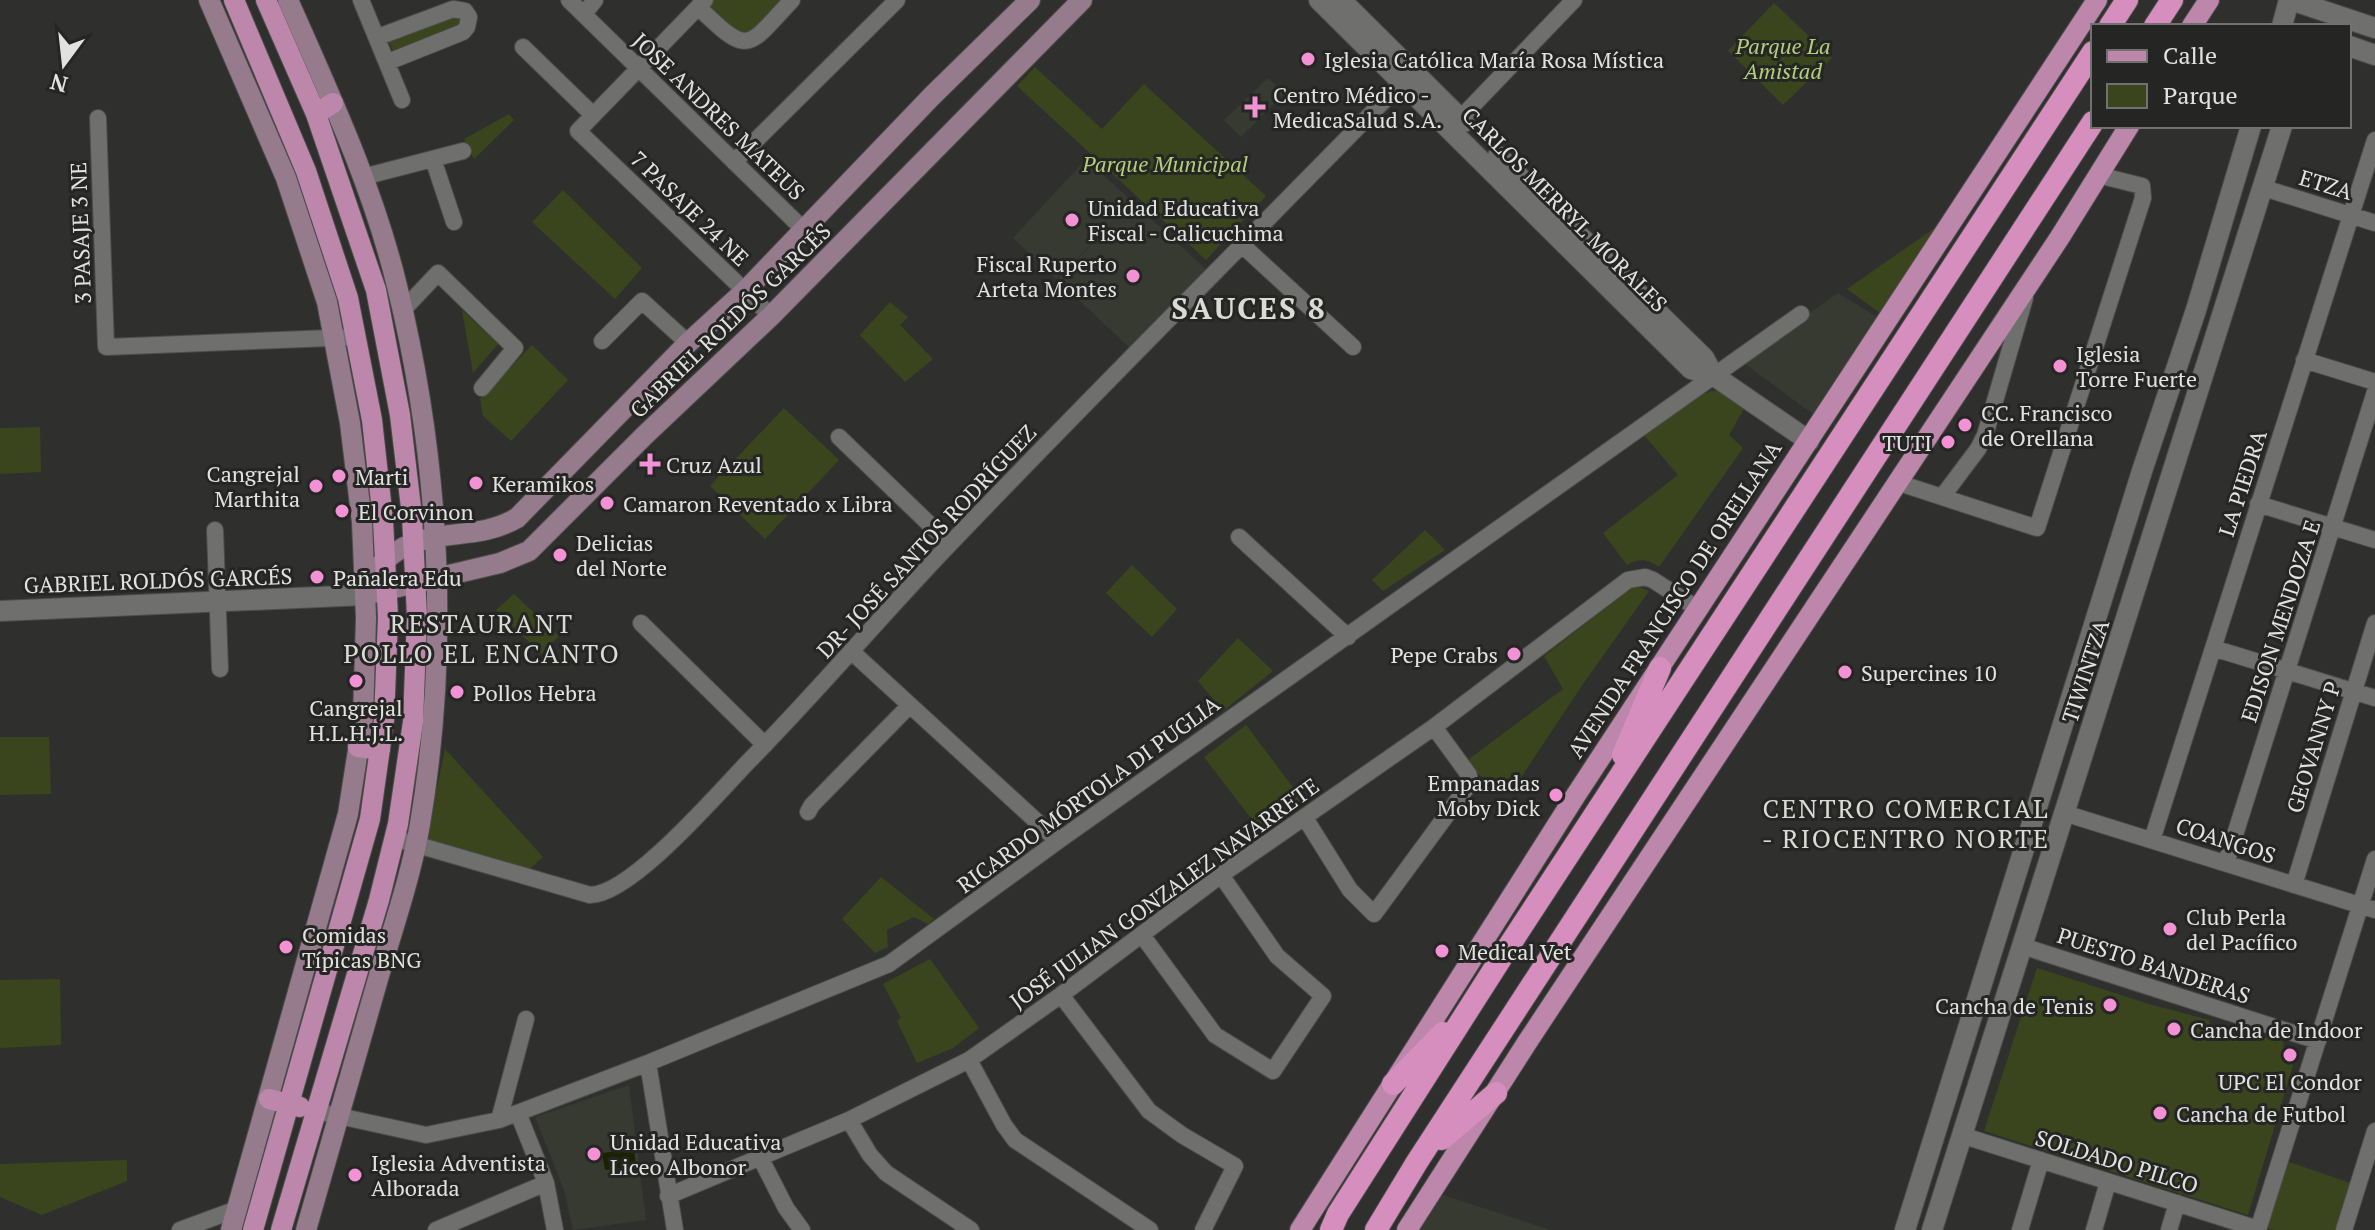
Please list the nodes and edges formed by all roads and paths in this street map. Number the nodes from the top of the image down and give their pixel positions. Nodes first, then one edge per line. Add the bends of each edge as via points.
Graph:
1 (209, 0) edge
2 (234, 0) edge
3 (266, 0) edge
4 (288, 0) edge
5 (361, 0) edge
6 (569, 0) edge
7 (595, 0) edge
8 (792, 0) edge
9 (897, 0) edge
10 (1030, 0) edge
11 (1082, 0) edge
12 (1319, 0) edge
13 (1341, 0) edge
14 (1574, 0) edge
15 (2097, 0) edge
16 (2127, 0) edge
17 (2172, 0) edge
18 (2209, 0) edge
19 (2290, 0) edge
20 (701, 4) edge
21 (2317, 12) edge
22 (584, 14) junction
23 (2111, 24) edge
24 (2156, 24) edge
25 (2193, 24) edge
26 (2284, 24) edge
27 (2375, 28) edge
28 (378, 37) junction
29 (523, 47) dead end
30 (2351, 47) edge
31 (2091, 55) edge
32 (2375, 55) edge
33 (388, 62) junction
34 (637, 67) junction
35 (1408, 76) junction
36 (402, 100) dead end
37 (322, 102) junction
38 (593, 115) junction
39 (98, 118) dead end
40 (1456, 123) junction
41 (2091, 125) edge
42 (2128, 128) edge
43 (2250, 128) edge
44 (2281, 128) edge
45 (2375, 140) edge
46 (463, 151) dead end
47 (433, 159) junction
48 (734, 162) junction
49 (2098, 175) junction
50 (363, 177) junction
51 (2264, 188) junction
52 (2350, 215) junction
53 (454, 222) dead end
54 (2375, 223) edge
55 (804, 230) junction
56 (1241, 244) junction
57 (2030, 283) junction
58 (745, 291) junction
59 (402, 311) junction
60 (1801, 314) dead end
61 (771, 316) junction
62 (356, 337) junction
63 (335, 338) junction
64 (602, 341) dead end
65 (688, 343) junction
66 (1353, 347) dead end
67 (2304, 360) junction
68 (1713, 375) junction
69 (2375, 382) edge
70 (482, 388) dead end
71 (2375, 392) edge
72 (839, 437) dead end
73 (1809, 441) junction
74 (1896, 482) junction
75 (1942, 497) junction
76 (2258, 504) junction
77 (2332, 527) junction
78 (215, 530) dead end
79 (434, 536) junction
80 (1239, 537) dead end
81 (2375, 540) edge
82 (413, 542) junction
83 (950, 544) junction
84 (385, 560) junction
85 (436, 578) junction
86 (415, 583) junction
87 (387, 590) junction
88 (365, 595) junction
89 (218, 602) junction
90 (1698, 609) junction
91 (0, 611) edge
92 (641, 623) dead end
93 (2375, 623) edge
94 (1348, 637) junction
95 (2213, 648) junction
96 (851, 651) junction
97 (1660, 668) junction
98 (220, 669) dead end
99 (2287, 671) junction
100 (2354, 692) junction
101 (2375, 698) edge
102 (910, 705) junction
103 (1434, 727) junction
104 (765, 745) junction
105 (358, 747) junction
106 (380, 750) junction
107 (1599, 811) junction
108 (808, 812) dead end
109 (2064, 813) junction
110 (1305, 818) junction
111 (394, 839) junction
112 (2152, 840) junction
113 (1058, 841) junction
114 (415, 844) junction
115 (2375, 859) edge
116 (2226, 863) junction
117 (1221, 875) junction
118 (2294, 885) junction
119 (2368, 907) edge
120 (1142, 935) junction
121 (2022, 946) junction
122 (1061, 995) junction
123 (1470, 1007) junction
124 (526, 1019) dead end
125 (2318, 1041) junction
126 (969, 1060) junction
127 (648, 1063) junction
128 (1393, 1084) junction
129 (1496, 1093) junction
130 (269, 1099) junction
131 (290, 1104) junction
132 (316, 1111) junction
133 (518, 1113) junction
134 (339, 1117) junction
135 (499, 1120) junction
136 (849, 1120) junction
137 (2375, 1131) edge
138 (1961, 1135) junction
139 (761, 1159) junction
140 (2041, 1160) junction
141 (301, 1162) junction
142 (1417, 1162) junction
143 (1920, 1180) junction
144 (2108, 1182) junction
145 (546, 1183) junction
146 (1945, 1189) junction
147 (668, 1196) junction
148 (2177, 1203) junction
149 (237, 1209) junction
150 (2258, 1229) edge
151 (180, 1230) edge
152 (231, 1230) edge
153 (253, 1230) edge
154 (281, 1230) edge
155 (306, 1230) edge
156 (436, 1230) edge
157 (555, 1230) edge
158 (675, 1230) edge
159 (802, 1230) edge
160 (971, 1230) edge
161 (1150, 1230) edge
162 (1203, 1230) edge
163 (1300, 1230) edge
164 (1331, 1230) edge
165 (1376, 1230) edge
166 (1407, 1230) edge
167 (1905, 1230) edge
168 (1932, 1230) edge
169 (2020, 1230) edge
170 (2094, 1230) edge
171 (2169, 1230) edge
172 (2344, 1230) edge

1 - 63 main road via 286,178
2 - 62 main road via 306,171
3 - 37 main road
4 - 37 main road
5 - 28 street
6 - 22 street, JOSE ANDRES MATEUS
7 - 22 street
8 - 20 street via 757,37 744,42 729,38
9 - 48 street
10 - 55 main road, GABRIEL ROLDÓS GARCÉS
11 - 61 main road, GABRIEL ROLDÓS GARCÉS
12 - 35 street, CARLOS MERRYL MORALES
13 - 35 street, CARLOS MERRYL MORALES
14 - 40 street
15 - 73 main road, AVENIDA FRANCISCO DE ORELLANA
16 - 23 highway
17 - 24 highway
18 - 25 main road
19 - 21 street
19 - 26 street
20 - 34 street
21 - 27 street
22 - 34 street, JOSE ANDRES MATEUS
28 - 33 street
28 - 33 street via 453,9 469,17 463,32
29 - 38 street
30 - 32 street
31 - 107 highway
33 - 36 street
34 - 38 street
34 - 48 street, JOSE ANDRES MATEUS
35 - 40 street, CARLOS MERRYL MORALES
35 - 56 street, DR- JOSÉ SANTOS RODRÍGUEZ
37 - 50 main road
37 - 82 main road via 376,290 400,415
38 - 58 street, 7 PASAJE 24 NE via 578,131
39 - 63 street, 3 PASAJE 3 NE via 106,347
40 - 68 street, CARLOS MERRYL MORALES via 1691,369
41 - 142 highway
42 - 49 main road
43 - 143 street, TIWINTZA
44 - 51 street, TIWINTZA
45 - 52 street, LA PIEDRA
46 - 47 street
47 - 50 street
47 - 53 street
48 - 55 street, JOSE ANDRES MATEUS
49 - 57 main road
49 - 75 street via 2140,185 2143,198 2037,528
50 - 59 main road
51 - 52 street, ETZA
51 - 109 street, TIWINTZA
52 - 54 street, ETZA
52 - 67 street, LA PIEDRA
55 - 58 main road, GABRIEL ROLDÓS GARCÉS
56 - 66 street
56 - 83 street, DR- JOSÉ SANTOS RODRÍGUEZ
57 - 74 main road
57 - 75 street via 1985,435
58 - 61 street, 7 PASAJE 24 NE
58 - 65 main road, GABRIEL ROLDÓS GARCÉS
59 - 70 street via 438,273 515,348
59 - 79 main road via 421,411
60 - 68 street, RICARDO MÓRTOLA DI PUGLIA
61 - 85 main road, GABRIEL ROLDÓS GARCÉS via 529,551
62 - 63 street
62 - 84 main road via 372,420
63 - 88 main road via 354,451
64 - 65 street via 642,301
65 - 79 main road, GABRIEL ROLDÓS GARCÉS via 517,518 503,527
67 - 69 street
67 - 76 street, LA PIEDRA
68 - 73 street, CARLOS MERRYL MORALES
68 - 94 street, RICARDO MÓRTOLA DI PUGLIA
71 - 77 street, EDISON MENDOZA E
72 - 83 street
73 - 90 main road, AVENIDA FRANCISCO DE ORELLANA
74 - 75 street
74 - 129 main road
76 - 77 street
76 - 95 street, LA PIEDRA
77 - 81 street
77 - 99 street, EDISON MENDOZA E
78 - 89 street
79 - 82 main road, GABRIEL ROLDÓS GARCÉS
79 - 85 main road
80 - 94 street
82 - 84 main road, GABRIEL ROLDÓS GARCÉS
82 - 86 main road
83 - 96 street, DR- JOSÉ SANTOS RODRÍGUEZ
84 - 87 main road
84 - 88 main road, GABRIEL ROLDÓS GARCÉS
85 - 86 main road, GABRIEL ROLDÓS GARCÉS
85 - 114 main road via 434,723
86 - 87 main road, GABRIEL ROLDÓS GARCÉS
86 - 111 main road via 413,722
87 - 88 main road, GABRIEL ROLDÓS GARCÉS
87 - 106 main road
88 - 89 street, GABRIEL ROLDÓS GARCÉS
88 - 105 main road via 366,661
89 - 91 street, GABRIEL ROLDÓS GARCÉS
89 - 98 street
90 - 97 main road, AVENIDA FRANCISCO DE ORELLANA
90 - 103 street, JOSÉ JULIAN GONZALEZ NAVARRETE via 1653,580 1628,580
92 - 104 street
93 - 100 street, GEOVANNY P
94 - 113 street, RICARDO MÓRTOLA DI PUGLIA
95 - 99 street
95 - 112 street, LA PIEDRA
96 - 102 street
96 - 104 street, DR- JOSÉ SANTOS RODRÍGUEZ
97 - 107 highway
97 - 128 main road, AVENIDA FRANCISCO DE ORELLANA
99 - 100 street
99 - 116 street, EDISON MENDOZA E
100 - 101 street
100 - 118 street, GEOVANNY P
102 - 108 street
102 - 113 street
103 - 110 street, JOSÉ JULIAN GONZALEZ NAVARRETE
103 - 110 street via 1469,775 1468,786 1374,914 1350,890
104 - 114 street, DR- JOSÉ SANTOS RODRÍGUEZ via 653,859 602,894 590,895
105 - 106 main road
105 - 130 main road via 330,887
106 - 131 main road via 370,819
107 - 123 highway
109 - 112 street, COANGOS
109 - 121 street, TIWINTZA
110 - 117 street, JOSÉ JULIAN GONZALEZ NAVARRETE
111 - 114 street, DR- JOSÉ SANTOS RODRÍGUEZ
111 - 132 main road
112 - 116 street, COANGOS
113 - 127 street, RICARDO MÓRTOLA DI PUGLIA via 889,964
114 - 134 main road
115 - 119 street
116 - 118 street, COANGOS
117 - 120 street, JOSÉ JULIAN GONZALEZ NAVARRETE
117 - 120 street via 1277,956 1323,996 1273,1071 1215,1035
118 - 119 street, COANGOS
119 - 125 street
120 - 122 street, JOSÉ JULIAN GONZALEZ NAVARRETE
121 - 125 street, PUESTO BANDERAS
121 - 138 street, TIWINTZA
122 - 126 street, JOSÉ JULIAN GONZALEZ NAVARRETE
122 - 162 street via 1149,1111 1235,1166
123 - 128 highway
123 - 164 highway
124 - 135 street
125 - 150 street
126 - 136 street, JOSÉ JULIAN GONZALEZ NAVARRETE
126 - 161 street via 1015,1140
127 - 133 street, RICARDO MÓRTOLA DI PUGLIA
127 - 147 street
128 - 163 main road, AVENIDA FRANCISCO DE ORELLANA
129 - 142 highway
129 - 166 main road
130 - 131 main road
130 - 149 main road
131 - 141 main road via 304,1109 308,1118
131 - 153 main road
132 - 134 street
132 - 141 main road
133 - 135 street, RICARDO MÓRTOLA DI PUGLIA
133 - 145 street
134 - 135 street, RICARDO MÓRTOLA DI PUGLIA via 430,1135
134 - 155 main road
136 - 139 street, JOSÉ JULIAN GONZALEZ NAVARRETE
136 - 160 street via 886,1173
137 - 172 street
138 - 140 street, SOLDADO PILCO
138 - 146 street, TIWINTZA
139 - 147 street, JOSÉ JULIAN GONZALEZ NAVARRETE
139 - 159 street
140 - 144 street, SOLDADO PILCO
140 - 169 street
141 - 154 main road
142 - 165 highway
143 - 146 street
143 - 167 street, TIWINTZA
144 - 148 street, SOLDADO PILCO
144 - 170 street
145 - 156 street
145 - 157 street
146 - 168 street, TIWINTZA
147 - 158 street
148 - 150 street, SOLDADO PILCO
148 - 171 street
149 - 151 street
149 - 152 main road

